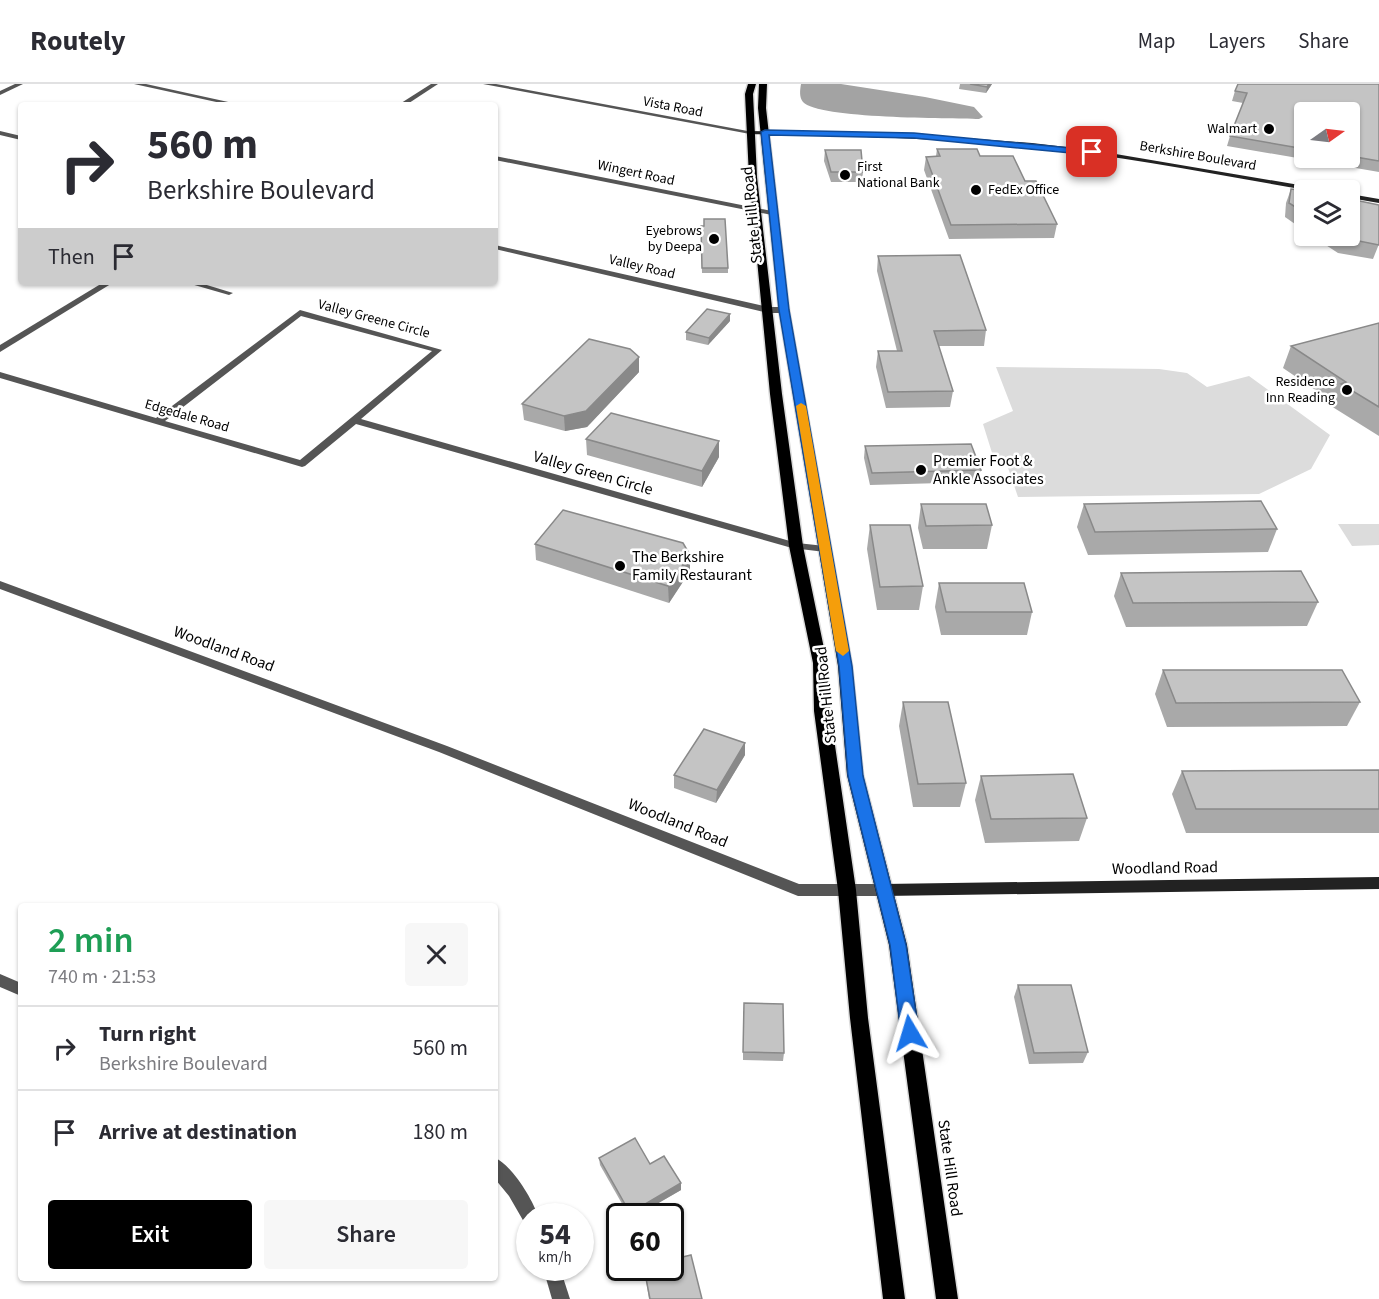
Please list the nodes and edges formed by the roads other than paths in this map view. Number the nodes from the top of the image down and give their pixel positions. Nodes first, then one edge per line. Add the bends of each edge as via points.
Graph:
1 (20, 84) edge
2 (137, 84) edge
3 (435, 84) edge
4 (486, 84) edge
5 (752, 84) edge
6 (763, 84) edge
7 (0, 93) edge
8 (224, 102) edge
9 (406, 102) edge
10 (750, 132) junction
11 (765, 132) junction
12 (0, 133) edge
13 (18, 137) edge
14 (498, 159) edge
15 (1294, 186) edge
16 (1360, 198) edge
17 (1379, 201) edge
18 (756, 211) junction
19 (772, 213) junction
20 (498, 248) edge
21 (105, 285) edge
22 (199, 285) edge
23 (229, 293) dead end
24 (768, 310) junction
25 (784, 310) junction
26 (0, 349) edge
27 (0, 375) edge
28 (354, 420) junction
29 (158, 421) junction
30 (796, 546) junction
31 (825, 549) junction
32 (0, 585) edge
33 (1379, 883) edge
34 (847, 890) junction
35 (884, 890) junction
36 (0, 980) edge
37 (18, 989) edge
38 (498, 1170) edge
39 (522, 1203) edge
40 (556, 1281) edge
41 (561, 1299) edge
42 (894, 1299) edge
43 (947, 1299) edge

1 - 7 street
2 - 8 street
3 - 9 street
4 - 10 street, Vista Road
5 - 10 main road, State Hill Road
6 - 11 main road, State Hill Road
10 - 11 main road, Berkshire Boulevard
10 - 18 main road, State Hill Road
11 - 15 main road, Berkshire Boulevard via 914,136 1032,145
11 - 19 main road, State Hill Road
12 - 13 street
14 - 18 street, Wingert Road
16 - 17 main road
18 - 19 street, Wingert Road
18 - 24 main road, State Hill Road
19 - 25 main road, State Hill Road
20 - 24 street, Valley Road
21 - 26 street
22 - 23 street
24 - 25 street, Valley Road
24 - 30 main road, State Hill Road
25 - 31 main road, State Hill Road
27 - 29 street, Edgedale Road
28 - 29 street, Edgedale Road via 302,464
28 - 29 street, Valley Greene Circle via 438,350 300,313
28 - 30 street, Valley Green Circle
30 - 31 street, Valley Green Circle
30 - 34 main road, State Hill Road via 820,663 822,711
31 - 35 main road, State Hill Road via 845,666 855,776
32 - 34 street, Woodland Road via 443,749 798,891
33 - 35 main road, Woodland Road
34 - 35 street, Woodland Road
34 - 42 main road, State Hill Road
35 - 43 main road, State Hill Road via 900,957
36 - 37 street
38 - 39 street
40 - 41 street

